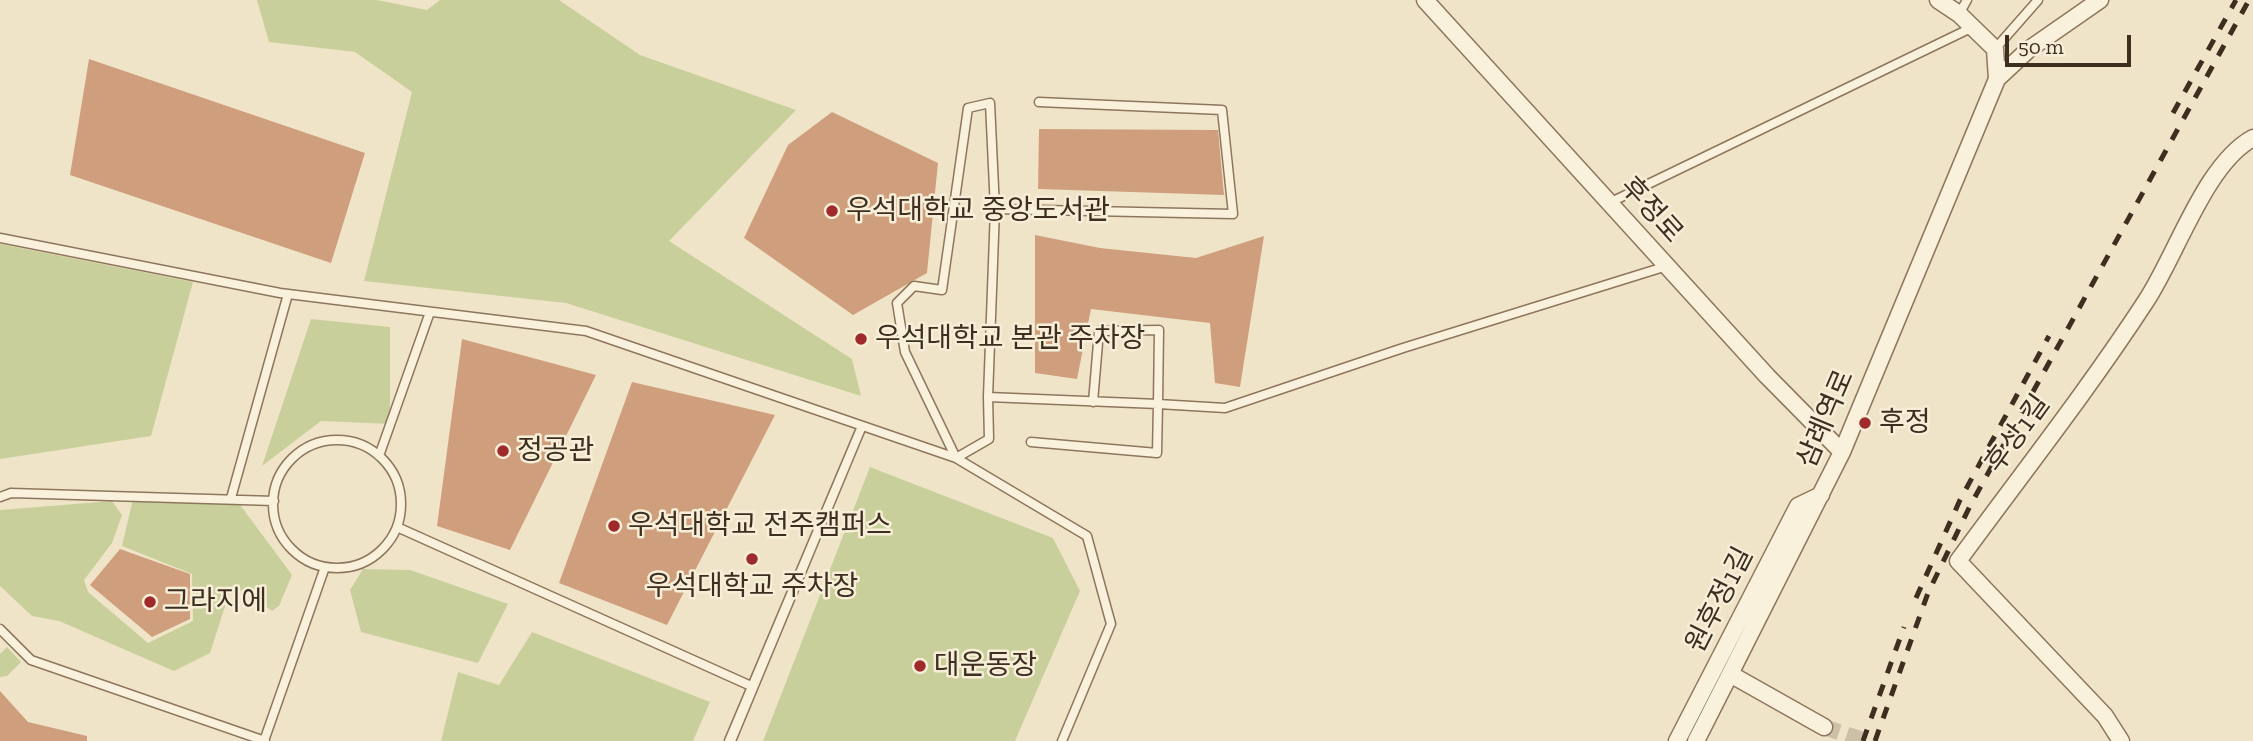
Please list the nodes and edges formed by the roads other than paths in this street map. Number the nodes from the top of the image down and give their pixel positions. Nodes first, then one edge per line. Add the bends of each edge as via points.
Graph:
1 (1425, 0) edge
2 (1938, 0) edge
3 (2038, 0) edge
4 (2100, 0) edge
5 (1963, 7) edge
6 (1973, 27) junction
7 (1995, 48) junction
8 (1997, 79) junction
9 (1039, 102) dead end
10 (2253, 138) edge
11 (1609, 203) junction
12 (995, 209) junction
13 (0, 238) edge
14 (1667, 266) junction
15 (288, 294) junction
16 (430, 312) junction
17 (988, 397) junction
18 (1093, 402) junction
19 (1158, 404) junction
20 (862, 426) junction
21 (1031, 442) dead end
22 (1842, 452) junction
23 (379, 456) junction
24 (956, 458) junction
25 (1821, 495) junction
26 (0, 497) edge
27 (231, 498) junction
28 (274, 501) junction
29 (397, 527) junction
30 (325, 567) junction
31 (0, 629) edge
32 (1730, 674) junction
33 (751, 686) junction
34 (1824, 727) tunnel mouth
35 (264, 741) edge
36 (730, 741) edge
37 (1062, 741) edge
38 (1677, 741) edge
39 (1696, 741) edge
40 (2121, 741) edge

1 - 11 street, 후정로
2 - 5 street
3 - 7 lane
4 - 8 street, 삼례역로 via 2028,50
5 - 6 street
6 - 7 street
6 - 11 lane
7 - 8 street, 삼례역로
8 - 22 street, 삼례역로
9 - 12 lane via 1222,110 1233,214
10 - 40 street, 후상1길 via 2236,147 2211,180 2147,300 1958,561 2105,716
11 - 14 street, 후정로
12 - 17 lane
12 - 24 lane via 990,103 968,108 942,289 914,286 897,303 905,352
13 - 15 lane
14 - 19 lane via 1225,408
14 - 22 street, 후정로
15 - 16 lane
15 - 27 lane
16 - 20 lane via 586,331
16 - 23 lane
17 - 18 lane
17 - 24 lane via 989,439
18 - 19 lane
18 - 19 lane via 1100,331 1159,330
19 - 21 lane via 1157,453
20 - 24 lane
20 - 33 lane
20 - 36 lane
22 - 25 street, 삼례역로
23 - 28 lane via 342,440 312,445 288,463
23 - 29 lane via 397,484 401,505
24 - 37 lane via 1087,536 1111,624
25 - 32 street, 삼례역로
25 - 38 street, 원후정1길 via 1798,506
26 - 27 lane
27 - 28 lane
28 - 30 lane via 275,519 287,543 308,561
29 - 30 lane via 368,560 343,568
29 - 33 lane
30 - 35 lane
31 - 35 lane via 31,660
32 - 34 street
32 - 39 street, 삼례역로
33 - 36 lane

